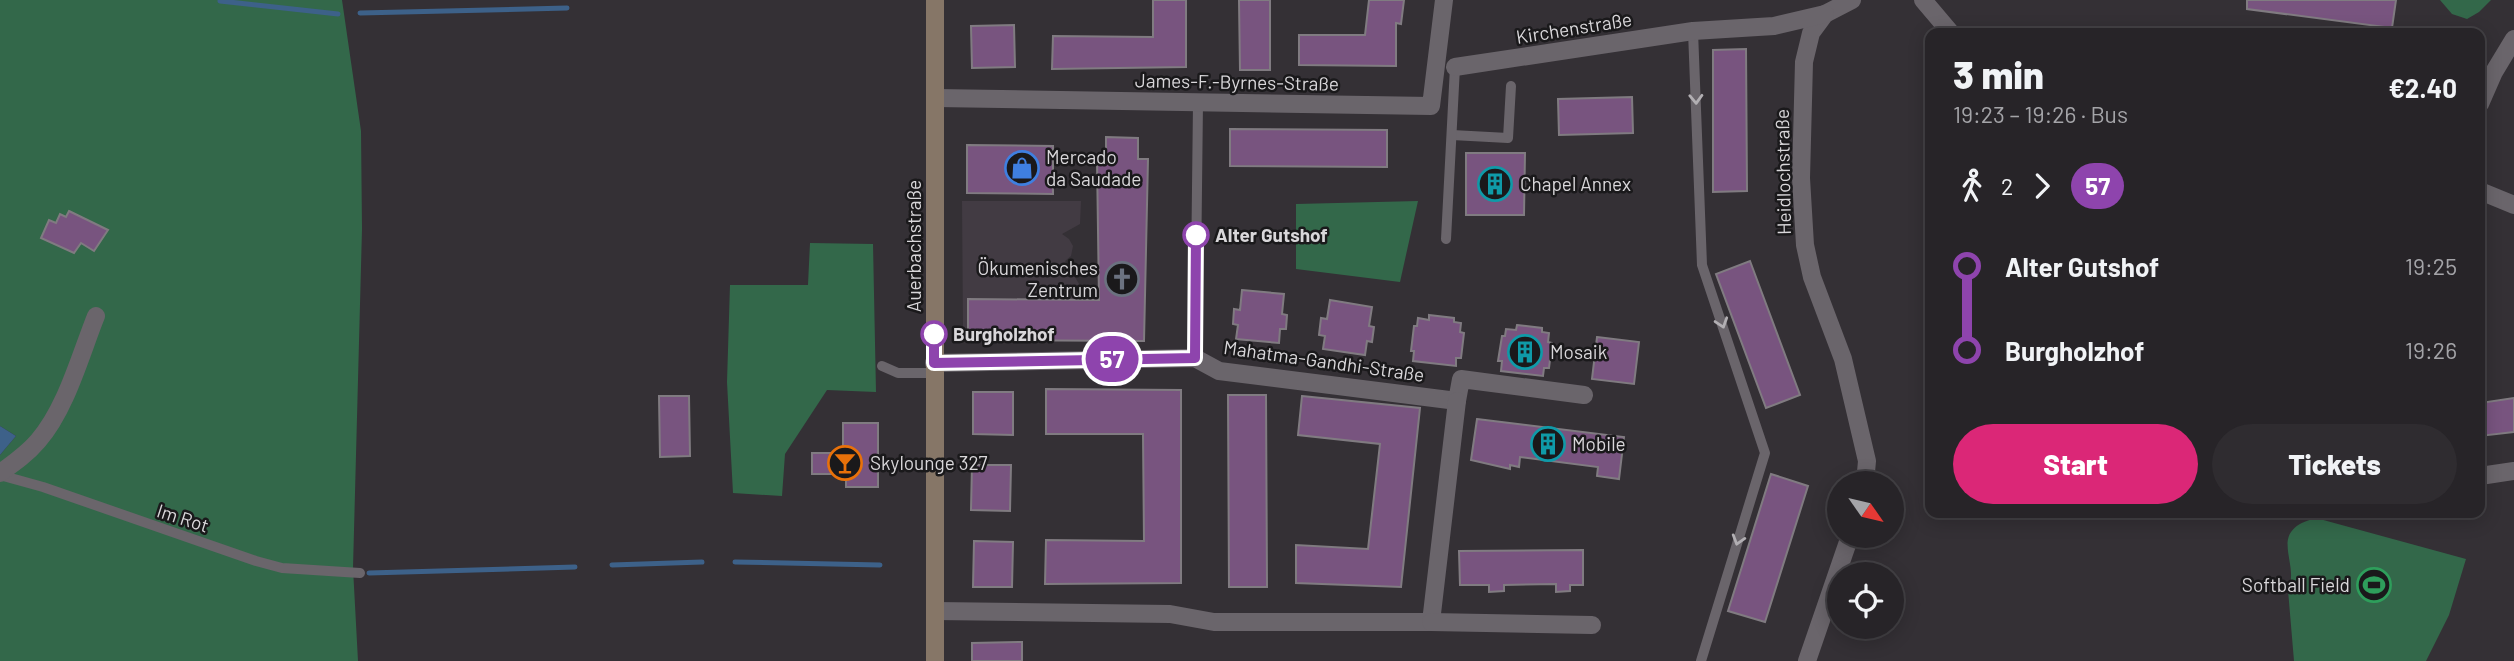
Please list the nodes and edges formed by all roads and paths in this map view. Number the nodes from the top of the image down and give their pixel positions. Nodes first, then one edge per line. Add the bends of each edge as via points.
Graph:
1 (935, 0) edge
2 (1444, 0) edge
3 (1852, 0) edge
4 (1923, 0) edge
5 (1825, 14) junction
6 (1947, 28) edge
7 (1693, 31) junction
8 (2514, 39) edge
9 (1455, 67) joint
10 (1511, 86) dead end
11 (2485, 91) edge
12 (936, 98) junction
13 (1198, 103) junction
14 (1452, 135) junction
15 (2485, 193) edge
16 (2514, 205) edge
17 (1446, 239) dead end
18 (96, 316) dead end
19 (1195, 349) junction
20 (882, 366) dead end
21 (934, 368) junction
22 (1584, 395) dead end
23 (1457, 401) junction
24 (1866, 471) edge
25 (2514, 471) edge
26 (0, 474) edge
27 (2485, 475) edge
28 (1846, 548) edge
29 (360, 573) dead end
30 (935, 611) junction
31 (1431, 622) junction
32 (1592, 625) dead end
33 (935, 661) edge
34 (1701, 661) edge
35 (1807, 661) edge

1 - 12 main road, Auerbachstraße
2 - 13 street, James-F.-Byrnes-Straße via 1431,106
3 - 5 street
4 - 6 street
5 - 7 street, Kirchenstraße via 1774,26
5 - 24 street, Heidlochstraße via 1811,33 1804,62 1805,245 1843,359
7 - 9 street, Kirchenstraße
7 -> 34 lane via 1702,265 1765,453
8 - 11 street
9 - 14 lane
10 - 14 lane via 1508,138
12 - 13 street, James-F.-Byrnes-Straße
12 - 21 main road, Auerbachstraße
13 - 19 lane
14 - 17 lane
15 - 16 street
18 - 26 street via 56,417 39,440
19 - 21 street, Mahatma-Gandhi-Straße
19 - 23 street, Mahatma-Gandhi-Straße via 1219,371
20 - 21 lane via 898,373
21 - 30 main road, Auerbachstraße
22 - 23 street via 1461,379
23 - 31 street
25 - 27 street
26 - 29 lane, Im Rot via 256,561 282,568
28 - 35 street
30 - 31 street via 1170,614 1214,622
30 - 33 main road, Auerbachstraße
31 - 32 street

